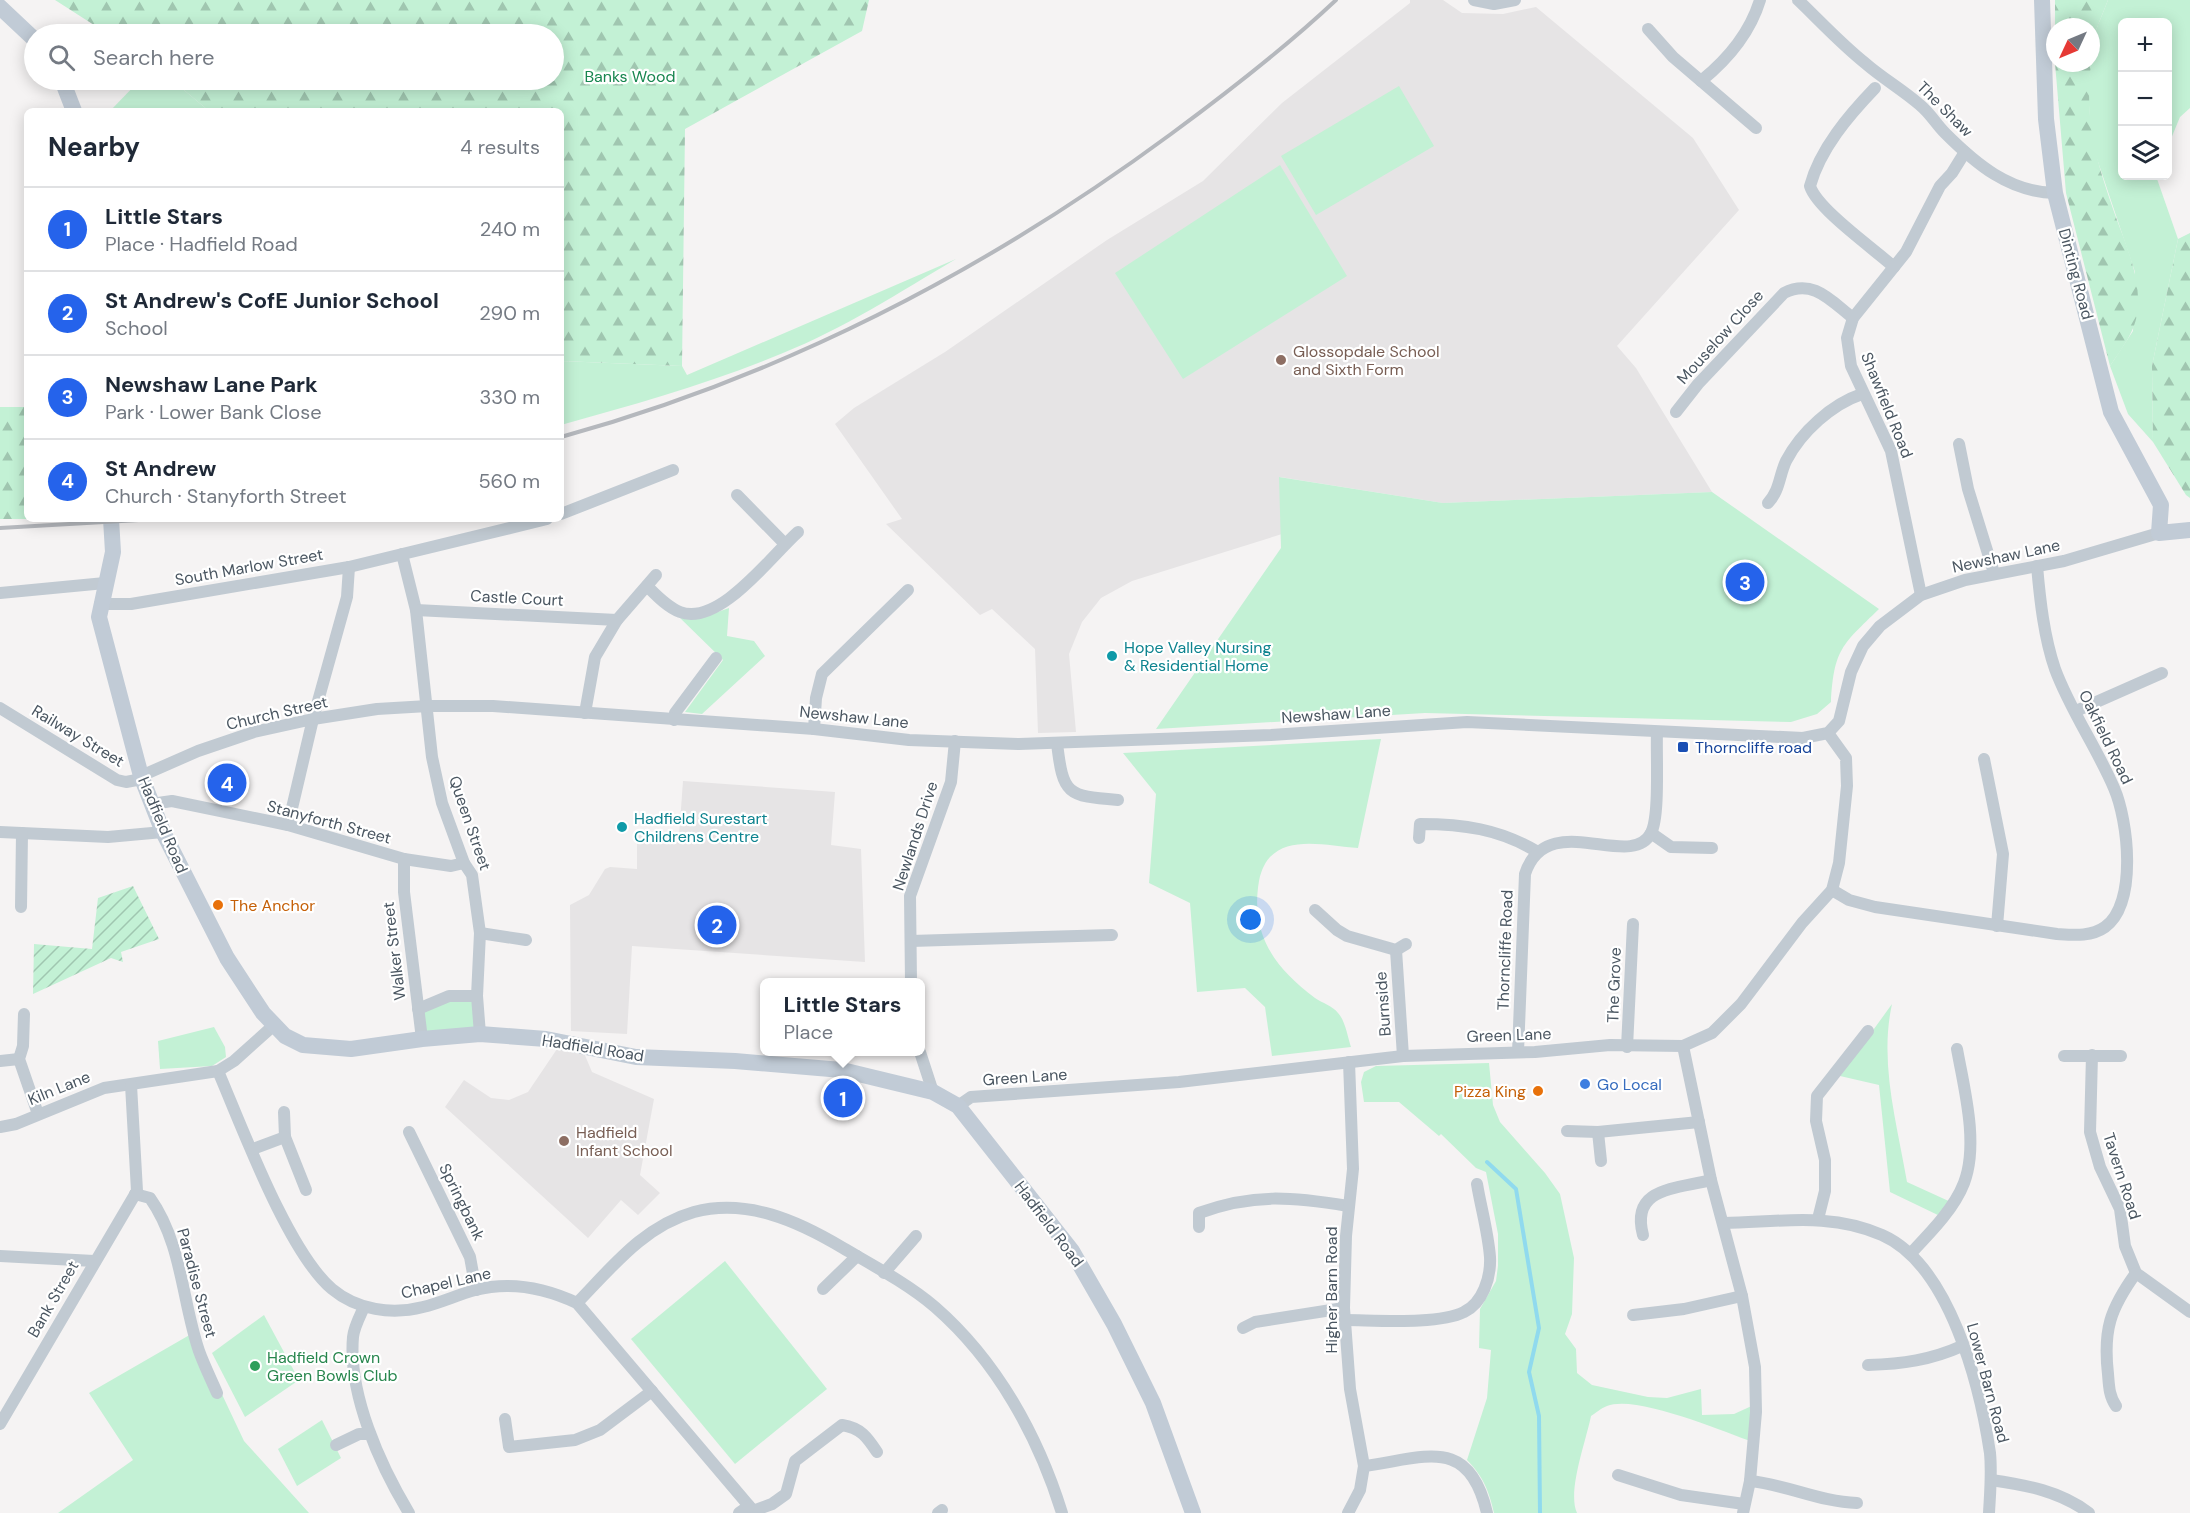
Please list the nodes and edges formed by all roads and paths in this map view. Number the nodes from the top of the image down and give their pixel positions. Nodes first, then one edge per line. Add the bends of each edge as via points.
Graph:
1 (1474, 0) edge
2 (1515, 0) edge
3 (1760, 0) edge
4 (1798, 0) edge
5 (2042, 0) edge
6 (0, 7) edge
7 (1648, 29) dead end
8 (24, 30) edge
9 (1701, 81) junction
10 (1875, 88) dead end
11 (66, 90) edge
12 (73, 108) edge
13 (1756, 128) dead end
14 (1965, 152) junction
15 (2055, 193) junction
16 (1894, 267) junction
17 (1853, 318) junction
18 (1862, 394) junction
19 (1676, 412) dead end
20 (1959, 444) dead end
21 (673, 470) dead end
22 (737, 495) dead end
23 (1768, 503) dead end
24 (564, 513) edge
25 (111, 522) edge
26 (535, 522) edge
27 (2190, 530) edge
28 (798, 532) dead end
29 (2160, 533) junction
30 (785, 544) junction
31 (402, 554) junction
32 (2037, 566) junction
33 (349, 567) junction
34 (1994, 573) junction
35 (656, 575) dead end
36 (105, 583) junction
37 (647, 586) junction
38 (908, 590) dead end
39 (0, 593) edge
40 (1921, 596) junction
41 (100, 604) junction
42 (416, 610) junction
43 (617, 620) junction
44 (716, 658) dead end
45 (2162, 673) dead end
46 (428, 706) junction
47 (0, 708) edge
48 (2076, 711) junction
49 (585, 713) junction
50 (314, 719) junction
51 (674, 720) junction
52 (814, 729) junction
53 (1657, 732) junction
54 (1828, 733) junction
55 (955, 741) junction
56 (1057, 743) junction
57 (1984, 759) dead end
58 (142, 778) junction
59 (1118, 800) dead end
60 (151, 804) junction
61 (288, 825) junction
62 (0, 832) edge
63 (163, 832) junction
64 (22, 833) junction
65 (1651, 833) junction
66 (1419, 838) dead end
67 (1712, 848) dead end
68 (1536, 851) junction
69 (404, 859) junction
70 (464, 863) junction
71 (1832, 890) junction
72 (21, 907) dead end
73 (1315, 910) dead end
74 (1633, 924) dead end
75 (1997, 926) junction
76 (480, 933) junction
77 (1112, 934) dead end
78 (526, 940) dead end
79 (911, 941) junction
80 (911, 978) edge
81 (477, 996) junction
82 (418, 1009) junction
83 (24, 1014) dead end
84 (273, 1026) junction
85 (1868, 1030) dead end
86 (480, 1034) junction
87 (422, 1039) junction
88 (1683, 1046) junction
89 (1627, 1047) junction
90 (1957, 1049) dead end
91 (1518, 1052) junction
92 (2092, 1055) junction
93 (921, 1056) edge
94 (1403, 1056) junction
95 (2064, 1056) dead end
96 (2121, 1056) dead end
97 (19, 1059) junction
98 (0, 1061) edge
99 (1349, 1062) junction
100 (218, 1071) junction
101 (131, 1085) junction
102 (933, 1092) junction
103 (958, 1106) junction
104 (284, 1112) dead end
105 (38, 1114) junction
106 (1699, 1122) junction
107 (0, 1127) edge
108 (1567, 1131) dead end
109 (409, 1132) dead end
110 (1598, 1132) junction
111 (285, 1137) junction
112 (252, 1149) junction
113 (1601, 1161) dead end
114 (1711, 1180) junction
115 (1476, 1184) dead end
116 (306, 1190) dead end
117 (136, 1193) junction
118 (1348, 1206) junction
119 (1818, 1219) junction
120 (1724, 1223) junction
121 (1198, 1227) dead end
122 (1643, 1235) dead end
123 (916, 1236) dead end
124 (1911, 1253) junction
125 (0, 1256) edge
126 (857, 1256) junction
127 (94, 1261) junction
128 (884, 1273) junction
129 (2136, 1273) junction
130 (823, 1289) dead end
131 (476, 1290) junction
132 (1742, 1296) junction
133 (577, 1303) junction
134 (364, 1307) junction
135 (2190, 1312) edge
136 (1344, 1314) junction
137 (1633, 1315) dead end
138 (1243, 1328) dead end
139 (1962, 1346) junction
140 (1868, 1365) dead end
141 (652, 1391) junction
142 (217, 1394) dead end
143 (2116, 1406) dead end
144 (505, 1419) dead end
145 (0, 1424) edge
146 (370, 1434) junction
147 (336, 1444) dead end
148 (878, 1452) dead end
149 (1364, 1466) junction
150 (1618, 1475) dead end
151 (1990, 1480) junction
152 (1750, 1481) junction
153 (1857, 1503) dead end
154 (1744, 1509) edge
155 (749, 1511) edge
156 (409, 1513) edge
157 (1062, 1513) edge
158 (1193, 1513) edge
159 (1348, 1513) edge
160 (1487, 1513) edge
161 (1989, 1513) edge
162 (2089, 1513) edge

1 - 2 street via 1494,4
3 - 9 street via 1745,33 1729,55
4 - 14 street, The Shaw via 1866,64 1923,107
5 - 15 street, Dinting Road via 2046,119
6 - 8 street
7 - 9 street
9 - 13 street
10 - 16 street via 1827,149 1810,186 1828,209
11 - 12 street
14 - 15 street, The Shaw via 2001,179 2036,192
14 - 16 street, Shawfield Road via 1940,186 1906,252
15 - 29 street, Dinting Road via 2111,412 2161,505
16 - 17 street, Shawfield Road
17 - 18 street, Shawfield Road via 1847,338 1848,352
17 - 19 street, Mouselow Close via 1814,289 1801,286 1784,293
18 - 23 street via 1826,414 1798,445
18 - 40 street, Shawfield Road via 1891,451
20 - 34 street via 1968,489
21 - 24 street
22 - 30 street
25 - 36 street, Hadfield Road via 114,548
26 - 31 street, South Marlow Street
27 - 29 street
28 - 30 street
29 - 32 street, Newshaw Lane
30 - 37 street via 730,598 706,613 678,612
31 - 33 street, South Marlow Street
31 - 42 street, Queen Street
32 - 34 street, Newshaw Lane
32 - 48 street, Oakfield Road via 2055,669
33 - 41 street, South Marlow Street via 131,604
33 - 50 street via 347,597
34 - 40 street, Newshaw Lane
35 - 37 street
36 - 39 street
36 - 41 street, Hadfield Road
37 - 43 street
38 - 52 street via 822,674
40 - 54 street, Newshaw Lane via 1880,626 1863,646 1851,672 1839,721
41 - 58 street, Hadfield Road via 106,649
42 - 43 street, Castle Court
42 - 46 street, Queen Street
43 - 49 street via 595,657
44 - 51 street via 675,713
45 - 48 street
46 - 49 street, Newshaw Lane
46 - 50 street, Church Street
46 - 70 street, Queen Street via 432,757 440,792
47 - 58 street, Railway Street via 117,780
48 - 75 street, Oakfield Road via 2115,790 2126,830 2127,878 2123,899 2106,926 2081,935
49 - 51 street, Newshaw Lane
50 - 58 street, Church Street via 254,732 198,751
50 - 61 street
51 - 52 street, Newshaw Lane
52 - 55 street, Newshaw Lane
53 - 54 street, Newshaw Lane via 1783,738
53 - 56 street, Newshaw Lane via 1467,722
53 - 65 street via 1656,821
54 - 71 street, Green Lane via 1845,758 1847,786 1839,863
55 - 56 street, Newshaw Lane
55 - 79 street, Newlands Drive via 951,782 910,896
56 - 59 street via 1064,783 1071,792 1084,798
57 - 75 street via 2003,854
58 - 60 street, Hadfield Road
60 - 61 street, Stanyforth Street via 172,801
60 - 63 street, Hadfield Road
61 - 69 street, Stanyforth Street
62 - 64 street
63 - 64 street via 108,837
63 - 84 street, Hadfield Road via 227,958
64 - 72 street
65 - 67 street via 1671,847
65 - 68 street via 1638,843 1617,846 1570,842 1548,844
66 - 68 street via 1420,824 1454,824 1494,831
68 - 91 street, Thorncliffe Road via 1524,874
69 - 70 street, Stanyforth Street via 451,866
69 - 82 street, Walker Street via 404,892
70 - 76 street, Queen Street via 472,875
71 - 75 street, Oakfield Road via 1849,900 1875,907
71 - 88 street, Green Lane via 1741,1004 1712,1033
73 - 94 street, Burnside via 1347,936 1401,947
74 - 89 street, The Grove
76 - 78 street
76 - 81 street, Queen Street
77 - 79 street
79 - 80 street, Newlands Drive
81 - 82 street via 449,996
81 - 86 street, Queen Street
82 - 87 street, Walker Street
83 - 97 street
84 - 87 street, Hadfield Road via 303,1045 323,1048 351,1049
84 - 100 street via 234,1062
85 - 119 street via 1817,1096 1816,1121 1825,1160 1825,1191
86 - 87 street, Hadfield Road
86 - 102 street, Hadfield Road via 546,1039 636,1057 842,1070
88 - 89 street, Green Lane
88 - 106 street
89 - 91 street, Green Lane
90 - 124 street via 1968,1117 1965,1182 1953,1203
91 - 94 street, Green Lane
92 - 95 street
92 - 96 street
92 - 129 street, Tavern Road via 2091,1132 2100,1167 2120,1209 2125,1246
93 - 102 street
94 - 99 street, Green Lane
97 - 98 street
97 - 105 street
99 - 103 street, Green Lane via 1179,1082 971,1097
99 - 118 street, Higher Barn Road via 1353,1169
100 - 101 street, Kiln Lane
100 - 112 street, Chapel Lane
101 - 105 street, Kiln Lane via 104,1088
101 - 117 street
102 - 103 street, Hadfield Road
103 - 158 street, Hadfield Road via 1083,1269 1153,1403
104 - 111 street
105 - 107 street, Kiln Lane
106 - 110 street
106 - 114 street
108 - 110 street
109 - 131 street, Springbank via 470,1257
110 - 113 street
111 - 112 street
111 - 116 street
112 - 134 street, Chapel Lane via 311,1266 333,1290
114 - 120 street
114 - 122 street via 1653,1194 1640,1211
115 - 136 street via 1490,1259 1488,1279 1473,1306 1463,1313 1440,1318
117 - 127 street, Bank Street
117 - 142 street, Paradise Street via 150,1198 158,1210 180,1271 198,1350
118 - 121 street via 1294,1197 1256,1198 1199,1213
118 - 136 street, Higher Barn Road
119 - 120 street, Lower Barn Road
119 - 124 street, Lower Barn Road via 1883,1235
120 - 132 street
123 - 128 street
124 - 139 street, Lower Barn Road via 1952,1312
125 - 127 street
126 - 128 street
126 - 130 street
126 - 133 street via 808,1227 764,1212 727,1206 666,1222 639,1239
127 - 145 street, Bank Street
128 - 157 street via 934,1306 992,1371 1017,1408 1044,1461
129 - 135 street
129 - 143 street via 2109,1317 2105,1347 2110,1398
131 - 133 street, Chapel Lane via 523,1287 544,1290
131 - 134 street, Chapel Lane via 402,1311
132 - 137 street
132 - 152 street via 1755,1367
133 - 141 street, Chapel Lane
134 - 146 street via 353,1335 353,1363
136 - 138 street via 1255,1322
136 - 149 street, Higher Barn Road via 1350,1389
139 - 140 street via 1937,1358
139 - 151 street, Lower Barn Road via 1985,1429
141 - 144 street via 600,1430 575,1440 509,1447
141 - 155 street, Chapel Lane via 694,1438
146 - 147 street via 359,1434
146 - 156 street
148 - 155 street via 866,1435 843,1425 795,1461 786,1494 772,1504
149 - 159 street, Higher Barn Road via 1360,1490
149 - 160 street via 1446,1456 1468,1469 1476,1479
150 - 154 street
151 - 161 street, Lower Barn Road
151 - 162 street via 2052,1492
152 - 153 street via 1778,1484 1830,1502
152 - 154 street

